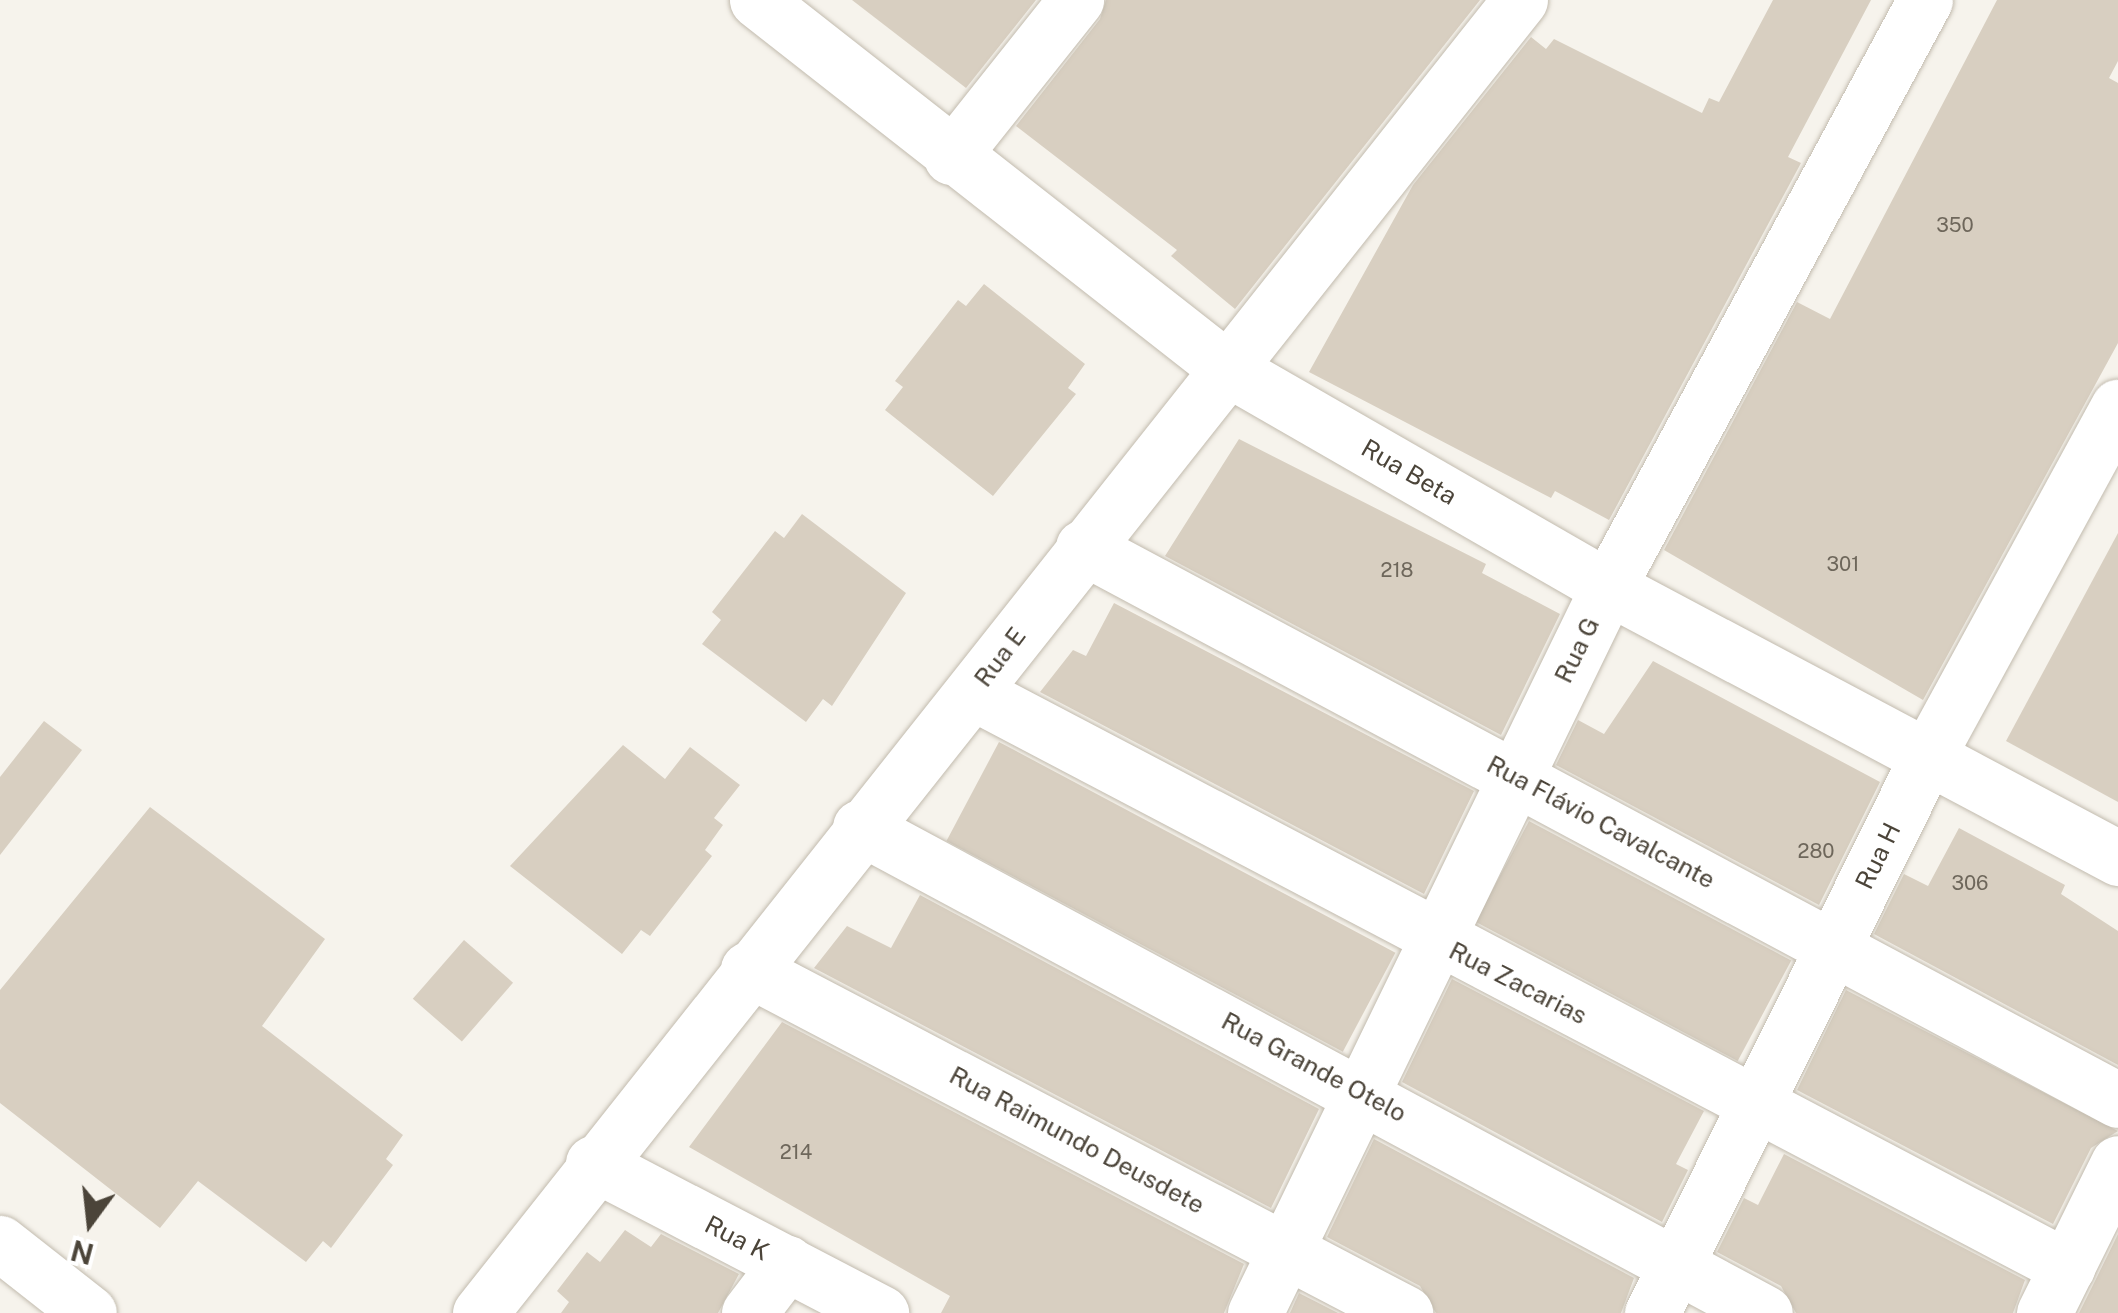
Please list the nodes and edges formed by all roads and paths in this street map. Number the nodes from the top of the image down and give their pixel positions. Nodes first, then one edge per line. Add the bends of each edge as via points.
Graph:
1 (756, 0) edge
2 (1076, 0) edge
3 (1520, 0) edge
4 (1925, 0) edge
5 (951, 157) junction
6 (1226, 367) junction
7 (2118, 407) edge
8 (1083, 547) junction
9 (1608, 587) junction
10 (974, 693) junction
11 (1927, 757) junction
12 (1516, 776) junction
13 (860, 827) junction
14 (2118, 858) edge
15 (1438, 943) junction
16 (1833, 946) junction
17 (748, 968) junction
18 (1363, 1092) junction
19 (2118, 1100) edge
20 (1756, 1102) junction
21 (593, 1163) junction
22 (2118, 1163) edge
23 (1286, 1250) junction
24 (787, 1263) junction
25 (10, 1270) edge
26 (1663, 1290) edge
27 (2055, 1290) edge
28 (89, 1313) edge
29 (480, 1313) edge
30 (750, 1313) edge
31 (881, 1313) edge
32 (1255, 1313) edge
33 (1405, 1313) edge
34 (1765, 1313) edge

1 - 5 street, Rua Beta
2 - 5 street
3 - 6 street, Rua E
4 - 9 street, Rua G
5 - 6 street, Rua Beta
6 - 8 street, Rua E
6 - 9 street, Rua Beta
7 - 11 street, Rua H
8 - 10 street, Rua E
8 - 12 street, Rua Flávio Cavalcante
9 - 11 street, Rua Beta
9 - 12 street, Rua G
10 - 13 street, Rua E
10 - 15 street, Rua Zacarias
11 - 14 street, Rua Beta
11 - 16 street, Rua H
12 - 15 street, Rua G
12 - 16 street, Rua Flávio Cavalcante
13 - 17 street, Rua E
13 - 18 street, Rua Grande Otelo
15 - 18 street, Rua G
15 - 20 street, Rua Zacarias
16 - 19 street, Rua Flávio Cavalcante
16 - 20 street, Rua H
17 - 21 street, Rua E
17 - 23 street, Rua Raimundo Deusdete
18 - 23 street, Rua G
18 - 26 street, Rua Grande Otelo
20 - 26 street, Rua H
20 - 27 street, Rua Zacarias
21 - 24 street, Rua K
21 - 29 street, Rua E
22 - 27 street
23 - 32 street, Rua G
23 - 33 street, Rua Raimundo Deusdete
24 - 30 street
24 - 31 street, Rua K
25 - 28 street
26 - 34 street, Rua Grande Otelo

